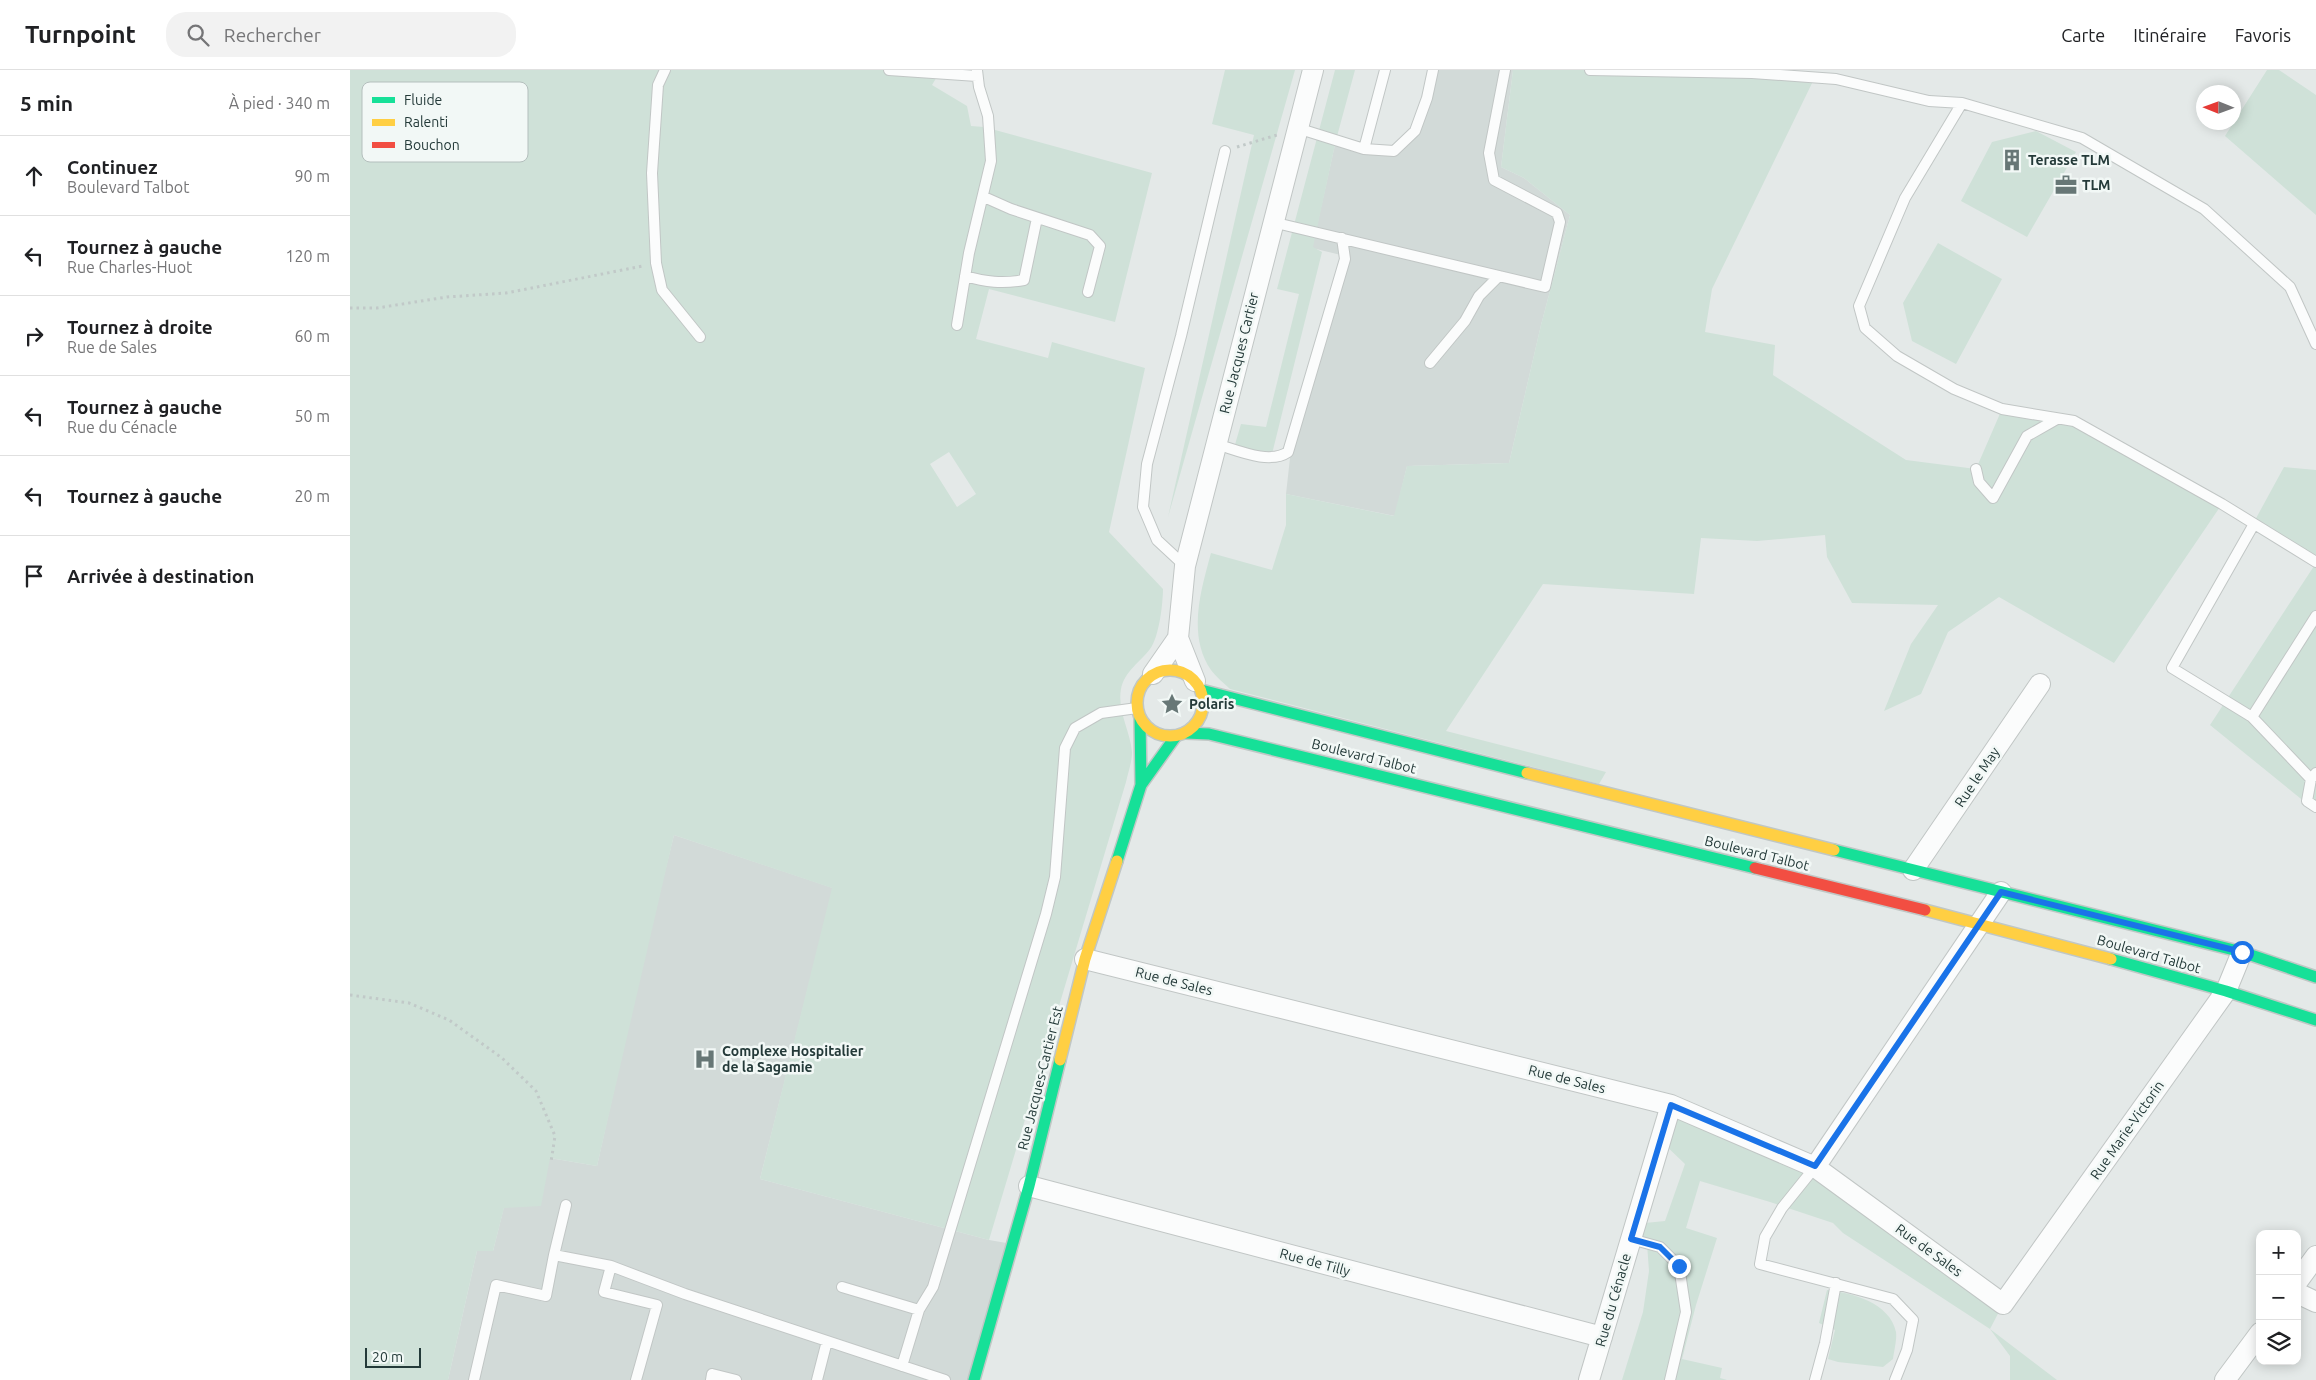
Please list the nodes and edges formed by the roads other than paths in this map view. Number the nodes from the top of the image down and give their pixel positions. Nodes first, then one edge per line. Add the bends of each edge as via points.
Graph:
1 (665, 70) edge
2 (889, 70) edge
3 (1312, 70) edge
4 (1385, 70) edge
5 (1433, 70) edge
6 (1505, 70) edge
7 (1590, 70) edge
8 (977, 73) edge
9 (1962, 103) junction
10 (1297, 128) junction
11 (1364, 149) junction
12 (1225, 151) road end
13 (984, 197) junction
14 (1037, 218) junction
15 (1272, 222) junction
16 (1342, 238) junction
17 (965, 276) junction
18 (1499, 276) junction
19 (1088, 292) dead end
20 (957, 325) dead end
21 (700, 337) dead end
22 (2316, 344) edge
23 (1430, 363) dead end
24 (2057, 418) junction
25 (1216, 444) junction
26 (1976, 469) dead end
27 (2254, 524) junction
28 (2316, 562) edge
29 (1185, 566) junction
30 (2316, 616) edge
31 (1178, 638) junction
32 (1153, 674) junction
33 (2040, 684) dead end
34 (1198, 685) junction
35 (1138, 713) junction
36 (2252, 717) junction
37 (1181, 735) junction
38 (2314, 776) edge
39 (1140, 785) junction
40 (2316, 808) edge
41 (1913, 870) junction
42 (2001, 892) junction
43 (1980, 923) junction
44 (2242, 952) junction
45 (1085, 959) junction
46 (2316, 977) edge
47 (2226, 991) junction
48 (2316, 1020) edge
49 (1671, 1105) junction
50 (1815, 1166) junction
51 (1029, 1186) junction
52 (566, 1205) dead end
53 (1631, 1239) junction
54 (554, 1255) junction
55 (2316, 1256) edge
56 (611, 1266) junction
57 (2301, 1277) edge
58 (1836, 1283) junction
59 (842, 1287) dead end
60 (2301, 1295) edge
61 (2316, 1302) edge
62 (2003, 1304) joint
63 (918, 1310) junction
64 (1602, 1337) junction
65 (2256, 1338) edge
66 (826, 1341) junction
67 (902, 1366) junction
68 (474, 1380) edge
69 (636, 1380) edge
70 (711, 1380) edge
71 (736, 1380) edge
72 (817, 1380) edge
73 (944, 1380) edge
74 (974, 1380) edge
75 (1589, 1380) edge
76 (1670, 1380) edge
77 (1815, 1380) edge
78 (1894, 1380) edge
79 (2225, 1380) edge

1 - 21 lane via 658,85 652,173 656,263 662,290
2 - 8 lane
3 - 10 street, Rue Jacques Cartier
4 - 11 lane
5 - 11 lane via 1415,131 1394,152
6 - 18 lane via 1489,153 1494,180 1557,213 1560,222 1545,287
7 - 9 lane via 1752,72 1836,79 1929,101
8 - 13 lane via 988,116 991,161
9 - 22 lane via 2082,138 2204,209 2290,287
9 - 24 lane via 1905,198 1859,306 1865,328 1897,356 1954,389 2002,409
10 - 11 lane
10 - 15 street, Rue Jacques Cartier
12 - 29 lane via 1147,464 1143,499 1143,507 1157,540
13 - 14 lane
13 - 17 lane
14 - 17 lane via 1024,280 988,282
14 - 19 lane via 1090,235 1100,246
15 - 16 lane
15 - 25 street, Rue Jacques Cartier
16 - 18 lane
16 - 25 lane via 1345,259 1288,452 1280,457 1268,457
17 - 20 lane
18 - 23 lane via 1479,296 1465,321
24 - 26 lane via 2027,436 1993,498 1979,482
24 - 27 lane via 2074,421
25 - 29 street, Rue Jacques Cartier
27 - 28 lane
27 - 36 lane via 2172,668
29 - 31 street, Rue Jacques Cartier
30 - 36 lane
31 - 32 street, Rue Jacques Cartier
31 - 34 street, Rue Jacques Cartier
32 - 34 main road via 1177,670
32 - 35 main road via 1138,693
33 - 41 street, Rue le May
34 - 37 main road via 1204,703 1202,712 1194,726
34 - 41 main road, Boulevard Talbot via 1256,706
35 - 37 main road via 1153,732 1163,736
35 - 39 main road, Rue Jacques-Cartier Est
35 - 63 lane via 1101,713 1075,728 1065,748 1055,877 1046,914 933,1287
36 - 38 lane
37 - 39 main road, Rue Jacques-Cartier Est
37 - 43 main road, Boulevard Talbot via 1209,734
38 - 40 lane via 2307,801
39 - 45 main road, Rue Jacques-Cartier Est
41 - 42 main road, Boulevard Talbot
42 - 43 street
42 - 44 main road, Boulevard Talbot
43 - 47 main road, Boulevard Talbot
43 - 50 street
44 - 46 main road, Boulevard Talbot
44 - 47 street, Rue Marie-Victorin
45 - 49 street, Rue de Sales
45 - 51 main road, Rue Jacques-Cartier Est
47 - 48 main road, Boulevard Talbot
47 - 62 street, Rue Marie-Victorin
49 - 50 street, Rue de Sales
49 - 53 street, Rue du Cénacle
50 - 58 lane via 1782,1208 1765,1237 1760,1264
50 - 62 street, Rue de Sales
51 - 64 street, Rue de Tilly
51 - 74 main road, Rue Jacques-Cartier Est
52 - 54 lane
53 - 64 street, Rue du Cénacle
53 - 76 lane via 1660,1247 1679,1266 1686,1312
54 - 56 lane
54 - 68 lane via 546,1296 496,1285
55 - 57 street
56 - 66 lane
56 - 69 lane via 604,1292 657,1305
58 - 77 lane
58 - 78 lane via 1893,1299 1913,1320 1907,1350
59 - 63 lane
60 - 61 street
63 - 67 lane
64 - 75 street, Rue du Cénacle
65 - 79 street
66 - 67 lane
66 - 72 lane
67 - 73 lane
70 - 71 lane via 712,1374

